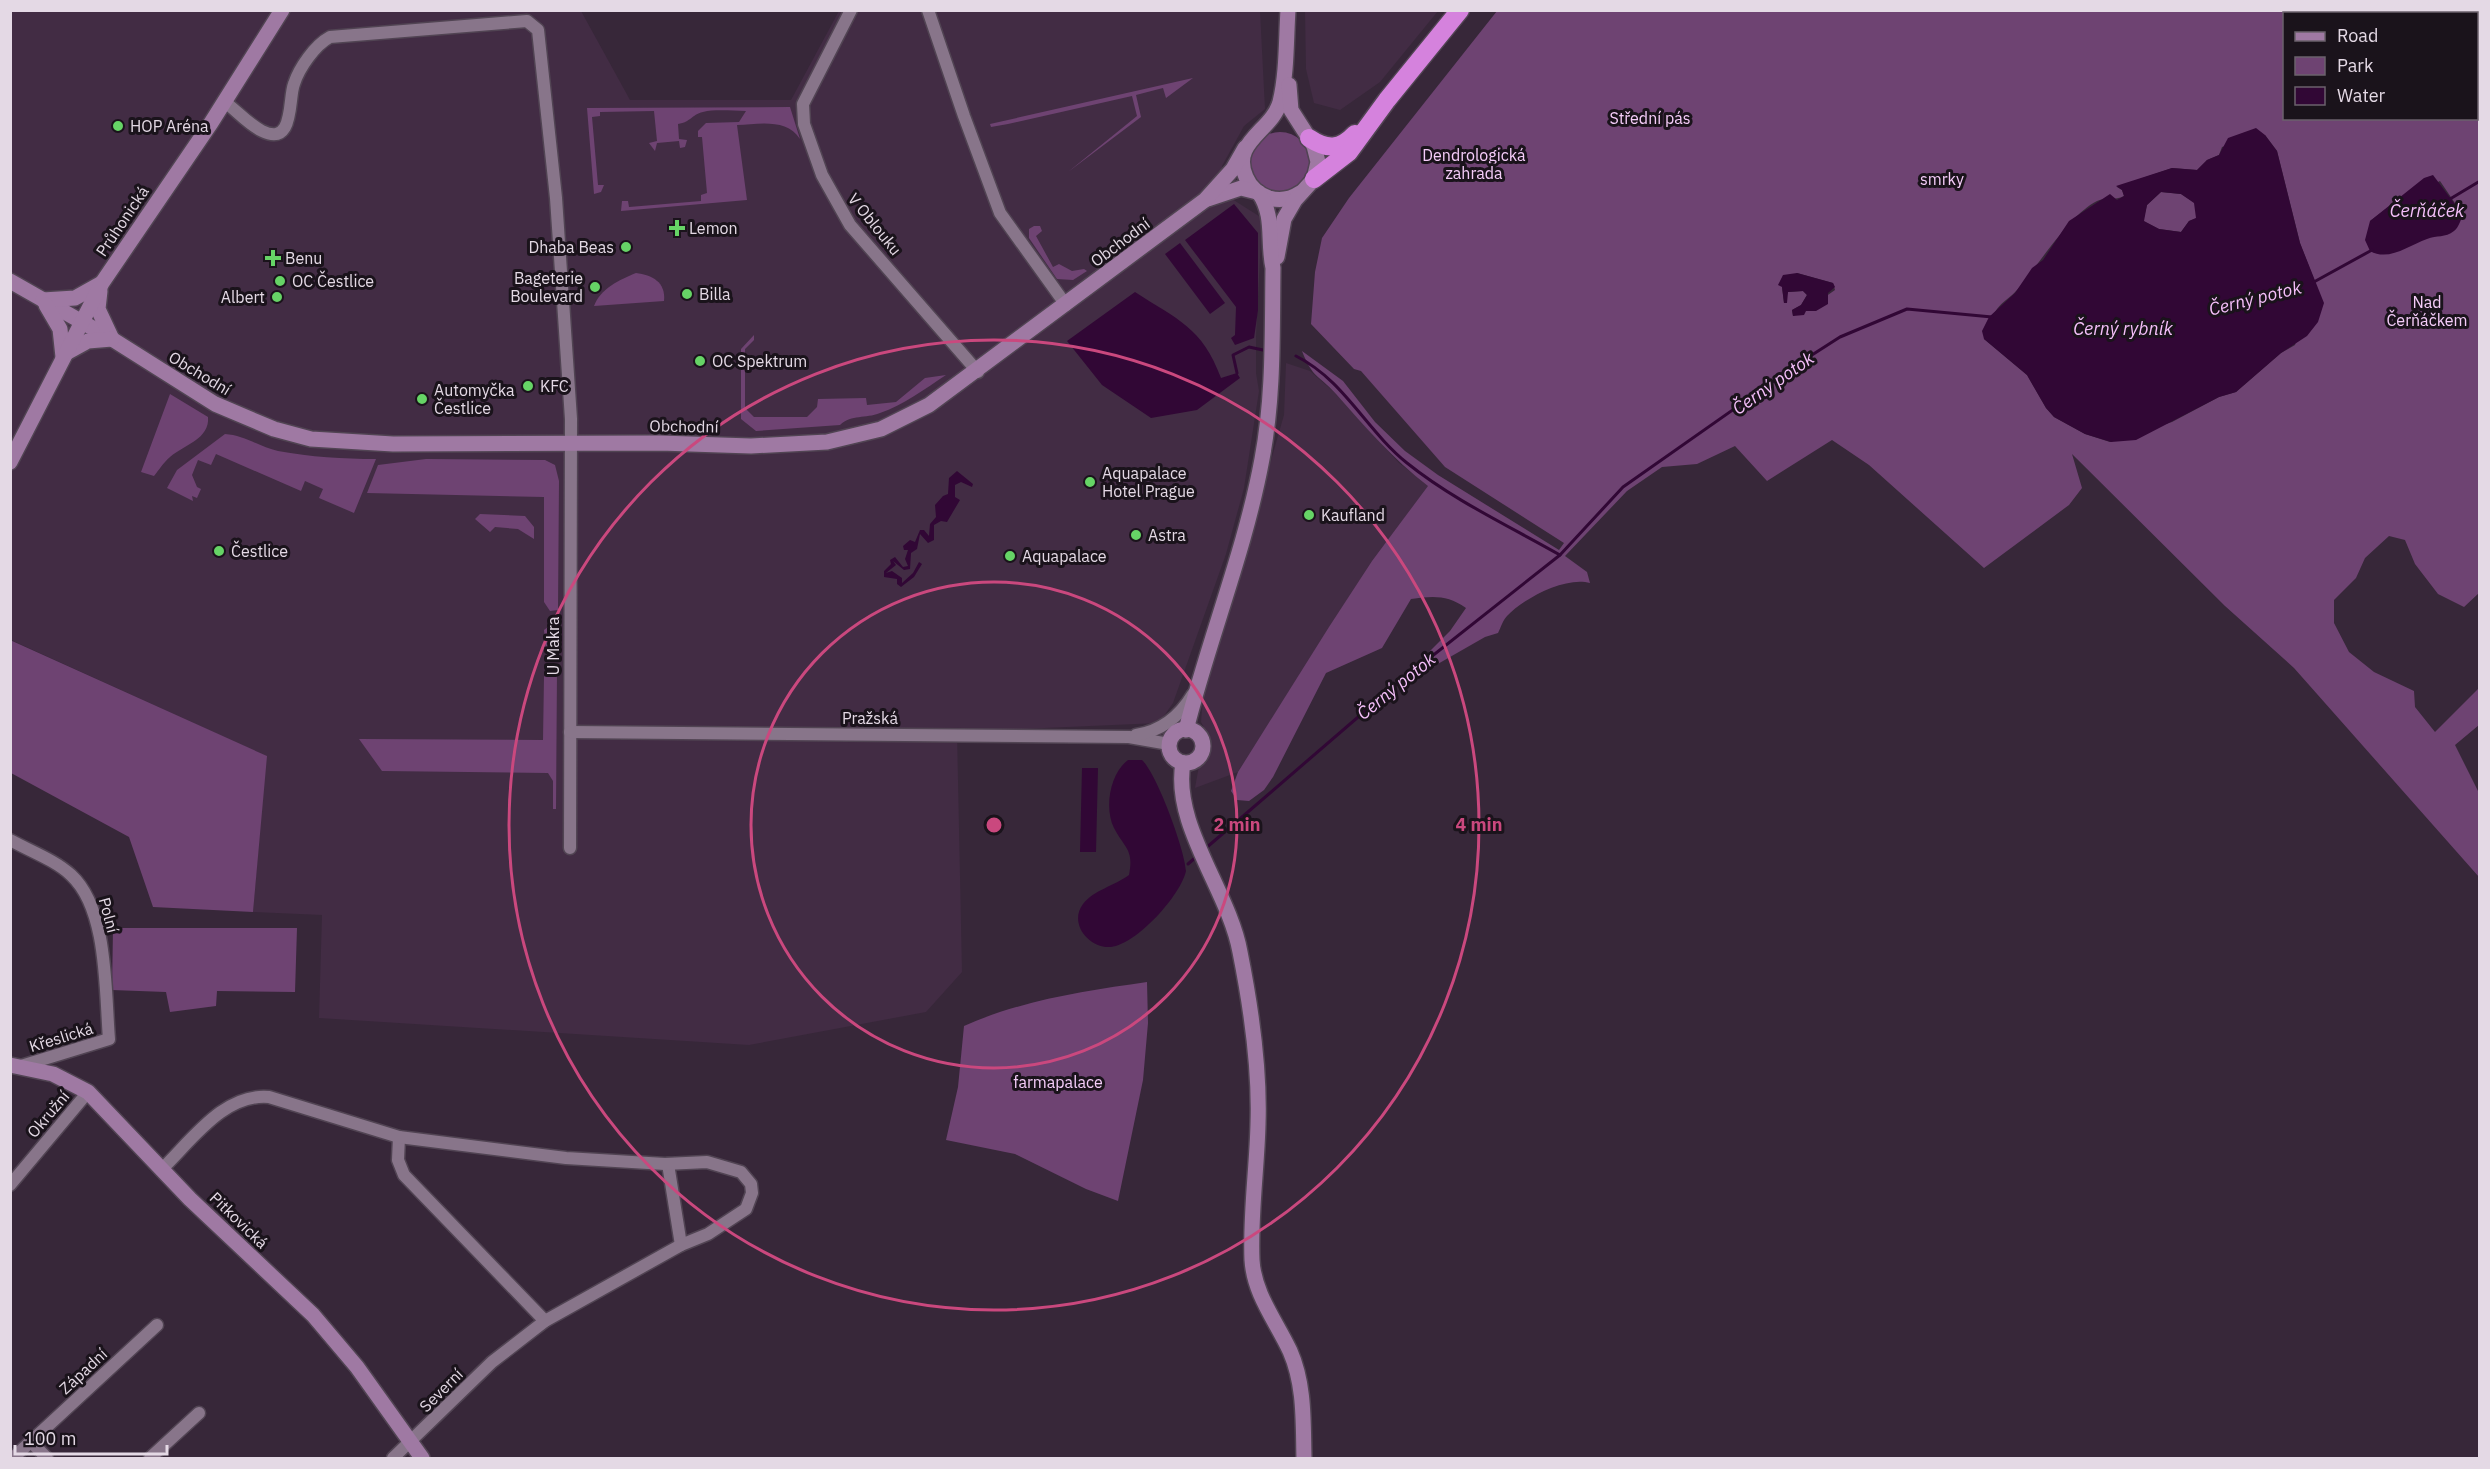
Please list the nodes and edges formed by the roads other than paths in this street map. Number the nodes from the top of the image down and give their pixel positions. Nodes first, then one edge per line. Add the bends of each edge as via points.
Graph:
1 (282, 10) edge
2 (851, 10) edge
3 (928, 10) edge
4 (1288, 10) edge
5 (1460, 10) edge
6 (1285, 65) junction
7 (1387, 100) junction
8 (225, 102) junction
9 (1259, 131) junction
10 (1307, 136) junction
11 (1245, 148) junction
12 (1314, 179) junction
13 (1258, 192) junction
14 (1300, 193) junction
15 (1205, 200) junction
16 (1273, 268) junction
17 (10, 281) edge
18 (102, 282) junction
19 (42, 300) junction
20 (1066, 305) junction
21 (81, 322) junction
22 (112, 339) junction
23 (63, 357) junction
24 (978, 372) junction
25 (571, 443) junction
26 (10, 462) edge
27 (1197, 684) junction
28 (1186, 730) junction
29 (570, 732) junction
30 (1129, 737) junction
31 (1169, 744) junction
32 (1183, 763) junction
33 (10, 840) edge
34 (570, 848) dead end
35 (110, 1039) joint
36 (16, 1066) edge
37 (88, 1092) junction
38 (399, 1137) junction
39 (668, 1164) junction
40 (161, 1170) junction
41 (10, 1185) edge
42 (681, 1245) junction
43 (545, 1321) junction
44 (157, 1325) dead end
45 (199, 1413) dead end
46 (31, 1442) junction
47 (412, 1442) junction
48 (13, 1458) edge
49 (47, 1458) edge
50 (150, 1458) edge
51 (393, 1458) edge
52 (422, 1458) edge
53 (1304, 1458) edge

1 - 8 street, Průhonická
2 - 24 street, V Oblouku via 803,104 804,124 822,175 850,225
3 - 20 street via 1000,213
4 - 6 street
5 - 7 highway
6 - 9 street via 1279,104
6 - 10 street via 1291,110
7 - 10 highway via 1343,145 1328,147
7 - 12 highway via 1349,152
8 - 18 street, Průhonická
8 - 25 street, U Makra via 261,130 277,132 291,118 292,90 297,77 321,42 330,37 527,21 534,24 540,35 556,198
9 - 10 street via 1281,124
9 - 11 street
10 - 12 street via 1317,157
11 - 13 street via 1244,170
11 - 15 street, Obchodní via 1233,169
12 - 14 street
13 - 14 street via 1281,199
13 - 15 street, Obchodní via 1241,188
13 - 16 street via 1269,216
14 - 16 street via 1284,219
15 - 20 street, Obchodní
16 - 27 street via 1271,397 1263,458 1241,548
17 - 19 street, Obchodní
18 - 19 street via 75,298
18 - 21 street, Průhonická
18 - 22 street via 99,309
19 - 21 street, Obchodní
19 - 23 street via 60,329
20 - 24 street, Obchodní
21 - 22 street, Obchodní
21 - 23 street, Průhonická
22 - 23 street via 83,342
22 - 25 street, Obchodní via 234,413 311,439 393,444
23 - 26 street, Průhonická
24 - 25 street, Obchodní via 899,422 827,442 751,446
25 - 29 street, U Makra
27 - 28 street
27 - 30 street via 1187,704 1171,720 1152,731
28 - 31 street via 1177,732
28 - 32 street via 1197,734 1203,748 1196,760
29 - 30 street, Pražská
29 - 34 street, U Makra
30 - 31 street, Pražská
31 - 32 street via 1171,755
32 - 53 street via 1183,794 1240,950 1258,1121 1252,1260 1260,1295 1297,1369
33 - 35 street, Polní via 69,873 83,887 99,938
35 - 36 street, Křeslická
36 - 37 street, Pitkovická via 53,1074
37 - 40 street, Pitkovická
37 - 41 street, Okružní
38 - 39 street via 566,1158
38 - 40 street via 270,1097 253,1096 219,1114
38 - 43 street via 398,1160 404,1175
39 - 42 street
39 - 42 street, Severní via 707,1162 741,1172 751,1184 746,1209 708,1234
40 - 47 street, Pitkovická via 312,1315 357,1367
42 - 43 street, Severní
43 - 47 street, Severní via 492,1362
44 - 46 street, Západní
45 - 50 street
46 - 48 street
46 - 49 street
47 - 51 street
47 - 52 street, Pitkovická

